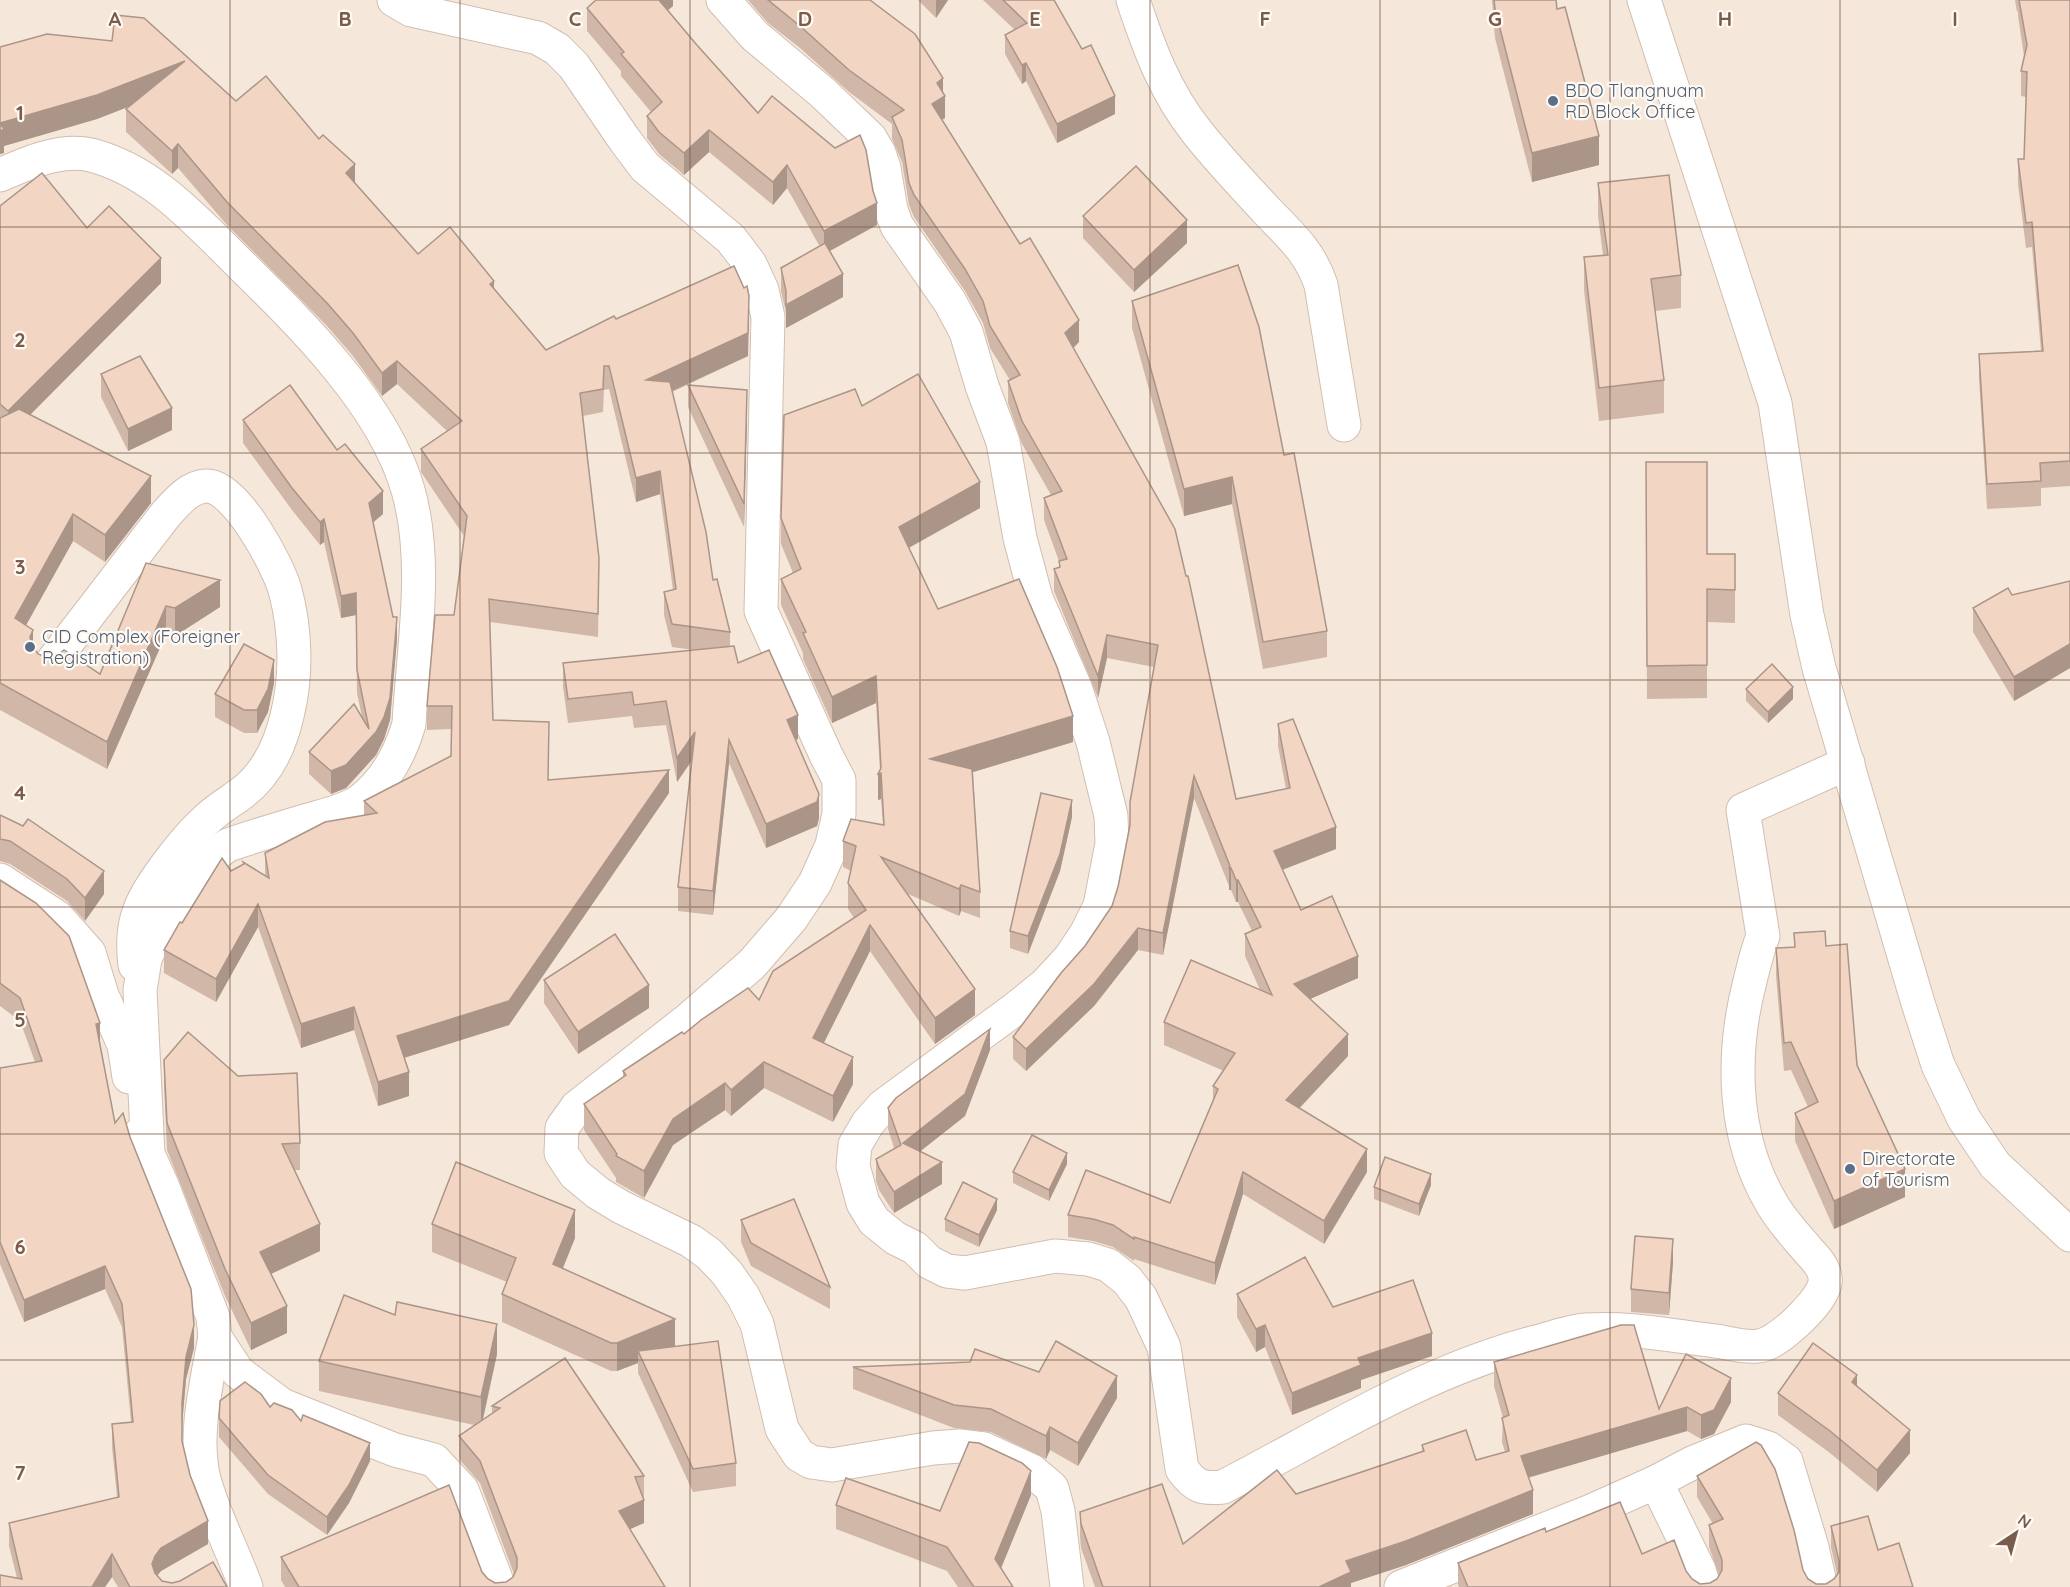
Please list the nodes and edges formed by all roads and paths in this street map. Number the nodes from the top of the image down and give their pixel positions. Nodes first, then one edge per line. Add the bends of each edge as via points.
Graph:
1 (394, 0) edge
2 (723, 0) edge
3 (1132, 0) edge
4 (1644, 0) edge
5 (0, 175) edge
6 (1344, 425) dead end
7 (49, 666) edge
8 (1848, 763) junction
9 (0, 880) edge
10 (140, 990) junction
11 (148, 1154) junction
12 (2070, 1235) edge
13 (214, 1337) junction
14 (1656, 1482) junction
15 (233, 1551) junction
16 (202, 1569) edge
17 (246, 1587) edge
18 (499, 1587) edge
19 (1067, 1587) edge
20 (1401, 1587) edge
21 (1704, 1587) edge
22 (1821, 1587) edge

1 - 19 street via 411,10 538,38 556,49 574,66 645,167 731,239 750,264 762,290 768,317 761,611 839,780 839,814 832,845 815,883 791,919 752,964 577,1107 562,1128 561,1153 575,1174 598,1193 691,1241 727,1273 757,1324 782,1429 799,1455 811,1462 832,1465 959,1446 984,1449 1032,1471 1052,1488
2 - 8 street via 755,36 824,93 870,138 884,168 897,226 966,332 1003,442 1020,538 1036,598 1075,687 1111,816 1107,876 1100,906 1086,934 1045,985 883,1106 868,1123 855,1145 853,1167 863,1203 874,1221 895,1238 947,1270 965,1273 1055,1256 1108,1265 1127,1280 1141,1298 1164,1347 1182,1469 1191,1482 1206,1488 1223,1487 1430,1379 1516,1347 1584,1330 1646,1330 1758,1346 1775,1341 1820,1297 1827,1283 1823,1268 1772,1204 1752,1160 1740,1110 1737,1061 1744,1005 1763,936 1743,810
3 - 6 street via 1172,99 1236,177 1302,246 1313,265 1321,285
4 - 8 street via 1775,403 1807,615
5 - 10 street via 59,155 89,154 117,164 168,195 279,301 338,369 395,456 415,518 419,555 409,724 393,766 359,801 228,845 217,853 153,938
7 - 10 street via 166,514 192,490 207,486 224,491 250,523 278,571 294,646 288,714 281,739 258,779 207,818 145,898 138,915 134,954
8 - 12 street via 1938,1065 1964,1119 1995,1165
9 - 11 street via 57,917 89,953 124,1045 132,1102
10 - 11 street
11 - 13 street via 213,1317
13 - 15 street via 202,1418 203,1477
13 - 18 street via 238,1372 282,1406 395,1450 434,1460 462,1490
14 - 20 street
14 - 21 street
14 - 22 street via 1746,1441 1768,1448 1786,1461
15 - 16 street
15 - 17 street

